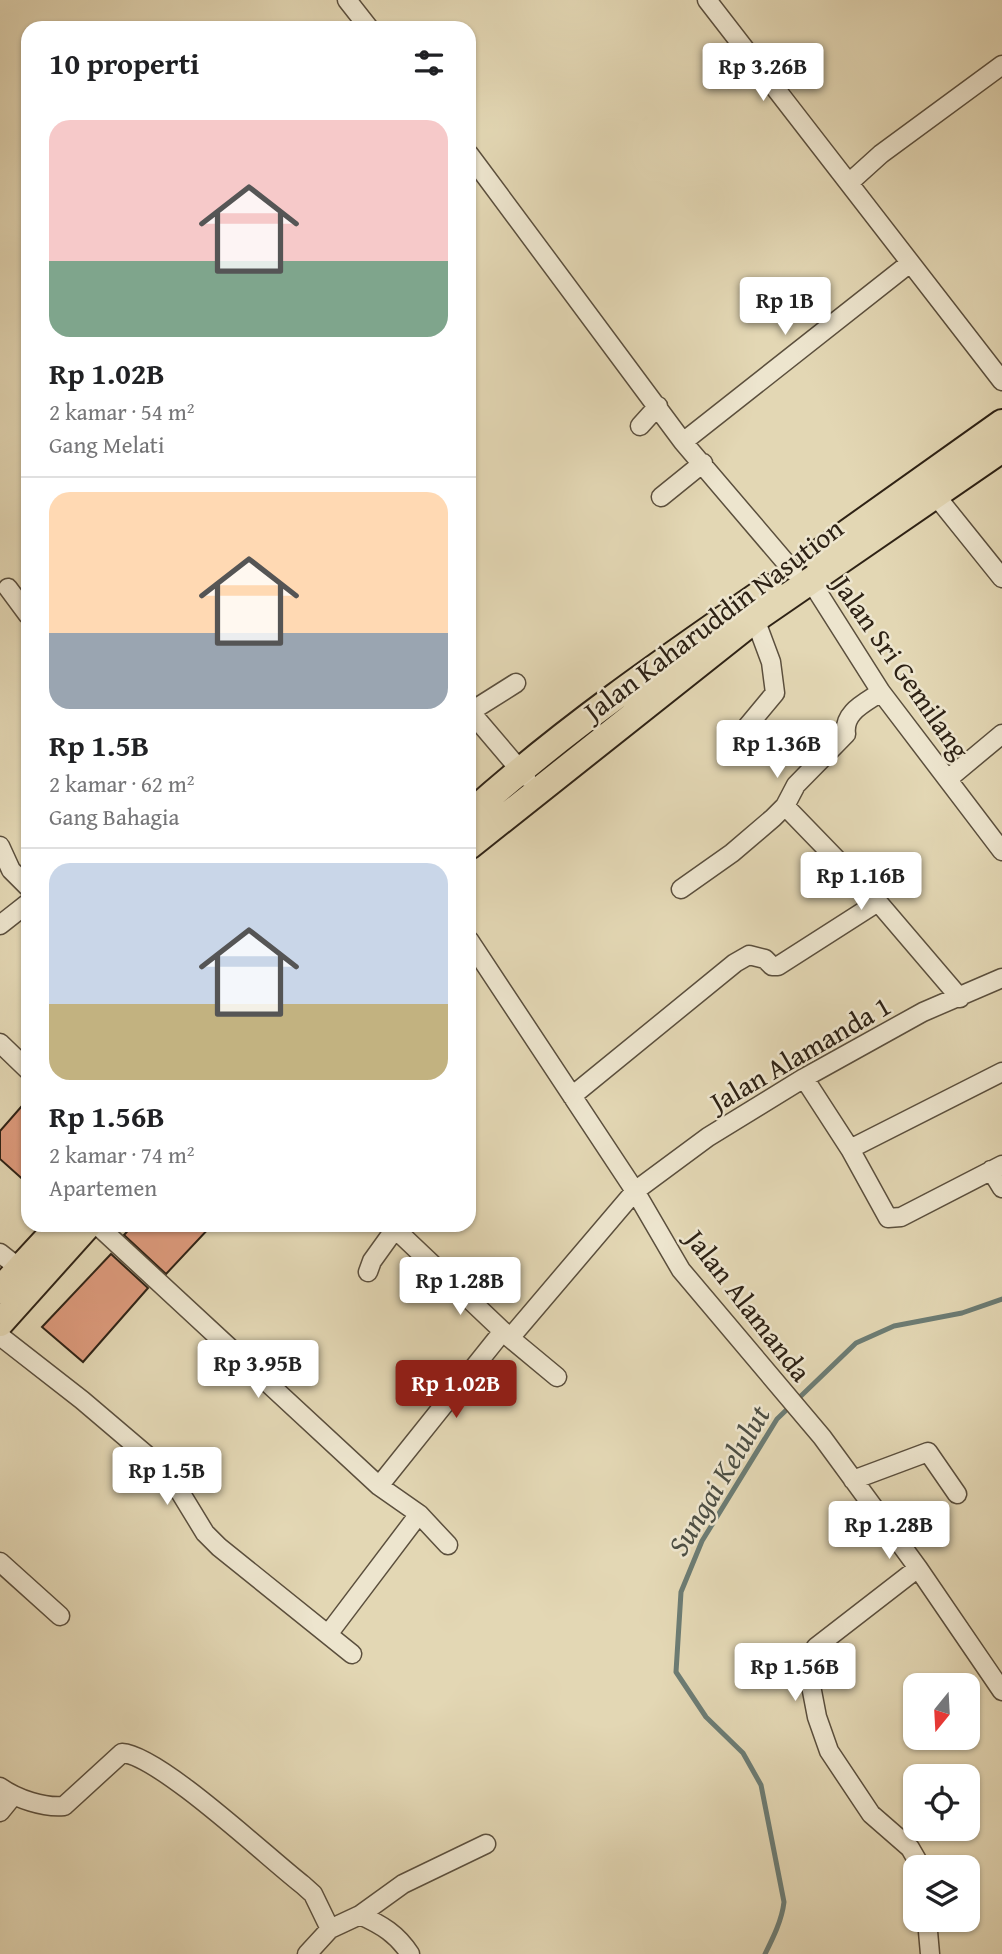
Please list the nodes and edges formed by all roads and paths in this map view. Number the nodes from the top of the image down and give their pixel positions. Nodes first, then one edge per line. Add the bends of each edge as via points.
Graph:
1 (347, 0) edge
2 (707, 0) edge
3 (364, 21) edge
4 (1002, 65) edge
5 (476, 163) edge
6 (850, 182) junction
7 (910, 263) junction
8 (1002, 381) edge
9 (658, 406) junction
10 (1002, 423) edge
11 (640, 426) dead end
12 (683, 442) junction
13 (1002, 449) edge
14 (703, 463) junction
15 (936, 496) junction
16 (661, 497) dead end
17 (802, 576) junction
18 (1002, 578) edge
19 (8, 588) dead end
20 (21, 606) edge
21 (755, 619) junction
22 (516, 683) dead end
23 (881, 692) junction
24 (476, 707) edge
25 (476, 718) edge
26 (1002, 734) edge
27 (736, 740) dead end
28 (519, 769) junction
29 (948, 779) junction
30 (539, 793) junction
31 (785, 806) junction
32 (476, 809) edge
33 (476, 841) edge
34 (0, 846) edge
35 (1002, 851) edge
36 (21, 880) edge
37 (681, 889) dead end
38 (878, 902) junction
39 (21, 908) edge
40 (0, 925) edge
41 (476, 951) edge
42 (1002, 978) edge
43 (960, 998) junction
44 (0, 1043) edge
45 (21, 1063) edge
46 (1002, 1072) edge
47 (804, 1078) junction
48 (572, 1096) junction
49 (849, 1149) junction
50 (997, 1168) edge
51 (1002, 1188) edge
52 (635, 1191) junction
53 (50, 1232) edge
54 (82, 1232) edge
55 (105, 1232) edge
56 (390, 1232) edge
57 (398, 1232) edge
58 (9, 1261) edge
59 (368, 1272) dead end
60 (0, 1290) edge
61 (0, 1323) edge
62 (506, 1334) junction
63 (0, 1336) edge
64 (557, 1377) dead end
65 (853, 1480) junction
66 (379, 1486) junction
67 (957, 1494) dead end
68 (419, 1514) junction
69 (448, 1545) dead end
70 (0, 1562) edge
71 (918, 1568) junction
72 (60, 1616) dead end
73 (329, 1633) junction
74 (352, 1654) dead end
75 (1002, 1692) edge
76 (7, 1792) edge
77 (0, 1812) edge
78 (486, 1844) dead end
79 (914, 1855) edge
80 (360, 1915) junction
81 (330, 1929) junction
82 (928, 1932) edge
83 (307, 1954) edge
84 (410, 1954) edge
85 (930, 1954) edge

1 - 3 street
2 - 6 street
4 - 6 street
5 - 9 street, Jalan Sri Gemilang
6 - 7 street
7 - 8 street
7 - 12 street
9 - 11 street
9 - 12 street, Jalan Sri Gemilang
10 - 17 highway, Jalan Kaharuddin Nasution
12 - 14 street, Jalan Sri Gemilang
13 - 15 highway, Jalan Kaharuddin Nasution
14 - 16 street
14 - 17 street, Jalan Sri Gemilang
15 - 17 highway, Jalan Kaharuddin Nasution
15 - 18 street
17 - 21 highway, Jalan Kaharuddin Nasution
17 - 23 street, Jalan Sri Gemilang
17 - 28 highway, Jalan Kaharuddin Nasution via 673,654
19 - 20 street
21 - 27 street via 771,662 775,693
21 - 30 highway, Jalan Kaharuddin Nasution
22 - 24 street
23 - 29 street, Jalan Sri Gemilang
23 - 31 street via 852,712 845,724 846,734 796,785
25 - 28 street
26 - 29 street
28 - 30 street
28 - 32 highway, Jalan Kaharuddin Nasution
29 - 35 street, Jalan Sri Gemilang
30 - 33 highway, Jalan Kaharuddin Nasution
31 - 37 street via 732,853
31 - 38 street
34 - 36 street
38 - 43 street
38 - 48 street via 778,966 749,955 734,963
39 - 40 street
41 - 48 street, Jalan Alamanda
42 - 43 street, Jalan Alamanda 1
43 - 47 street, Jalan Alamanda 1 via 923,1012
44 - 45 street
46 - 49 street
47 - 49 street
47 - 52 street, Jalan Alamanda 1 via 708,1137
48 - 52 street, Jalan Alamanda
49 - 50 street via 891,1219
50 - 51 street
52 - 62 street, Jalan Alamanda 1
52 - 65 street, Jalan Alamanda via 681,1270
53 - 58 highway
54 - 61 highway
55 - 66 street
56 - 59 street
57 - 62 street
58 - 60 highway
62 - 64 street
62 - 66 street, Jalan Alamanda 1
63 - 73 street via 169,1474 212,1540
65 - 67 street via 928,1452
65 - 71 street, Jalan Alamanda
66 - 68 street
68 - 69 street
68 - 73 street
70 - 72 street
71 - 75 street, Jalan Alamanda
71 - 79 street via 816,1647 807,1665 829,1751 871,1814
73 - 74 street
76 - 77 street
76 - 81 street via 64,1806 122,1753 131,1754 166,1774 303,1885 313,1894
78 - 80 street via 403,1884
80 - 81 street
80 - 84 street via 397,1936
81 - 83 street
82 - 85 street

